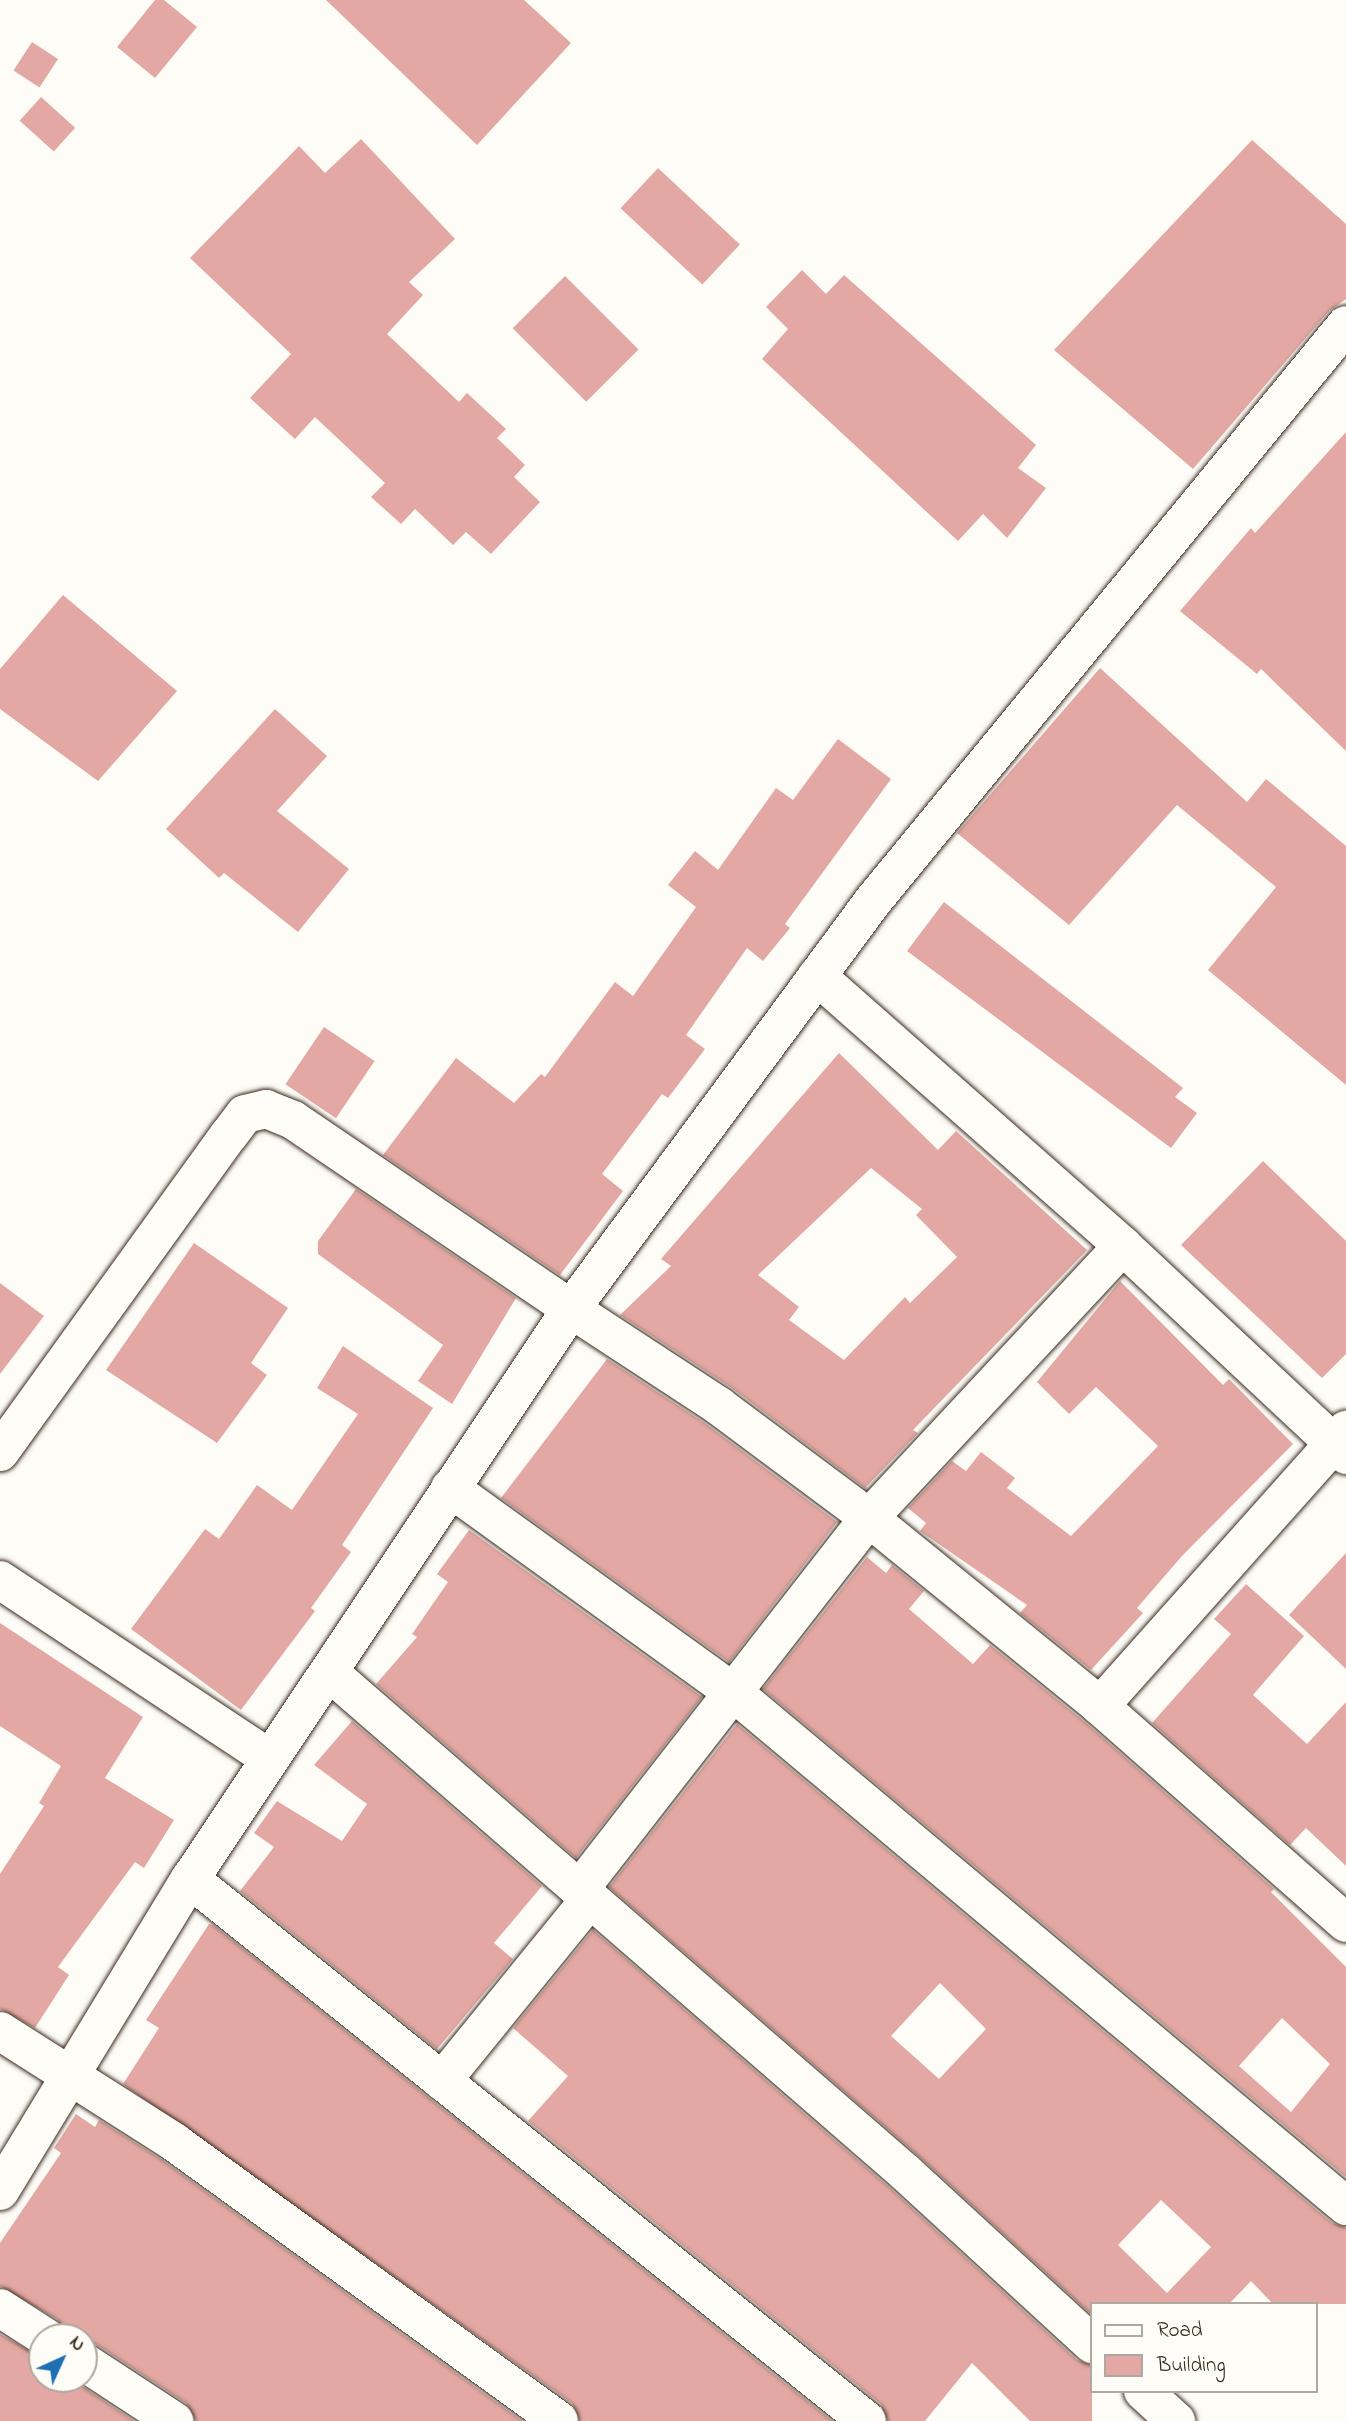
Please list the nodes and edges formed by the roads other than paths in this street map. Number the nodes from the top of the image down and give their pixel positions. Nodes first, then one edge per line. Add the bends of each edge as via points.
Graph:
1 (1346, 325) edge
2 (817, 976) junction
3 (1123, 1246) junction
4 (571, 1309) junction
5 (1342, 1443) edge
6 (0, 1452) edge
7 (450, 1488) junction
8 (869, 1518) junction
9 (0, 1580) edge
10 (329, 1672) junction
11 (733, 1692) junction
12 (1100, 1706) junction
13 (269, 1758) junction
14 (190, 1879) junction
15 (584, 1894) junction
16 (1346, 1923) edge
17 (0, 2031) edge
18 (70, 2075) junction
19 (442, 2081) junction
20 (0, 2191) edge
21 (1346, 2206) edge
22 (0, 2308) edge
23 (28, 2326) edge
24 (1090, 2342) edge
25 (98, 2371) edge
26 (1145, 2393) edge
27 (174, 2421) edge
28 (559, 2421) edge
29 (867, 2421) edge
30 (1176, 2421) edge

1 - 2 street via 873,901
2 - 3 street
2 - 4 street
3 - 5 street
3 - 8 street
4 - 6 street via 293,1120 266,1109 246,1114
4 - 7 street
4 - 8 street via 719,1406
5 - 12 street
7 - 10 street
7 - 11 street
8 - 11 street
8 - 12 street
9 - 13 street
10 - 13 street
10 - 15 street
11 - 15 street
11 - 21 street
12 - 16 street
13 - 14 street
14 - 18 street
14 - 19 street
15 - 19 street
15 - 24 street via 906,2173
17 - 18 street
18 - 20 street
18 - 28 street via 174,2142
19 - 29 street
22 - 23 street
25 - 27 street
26 - 30 street

